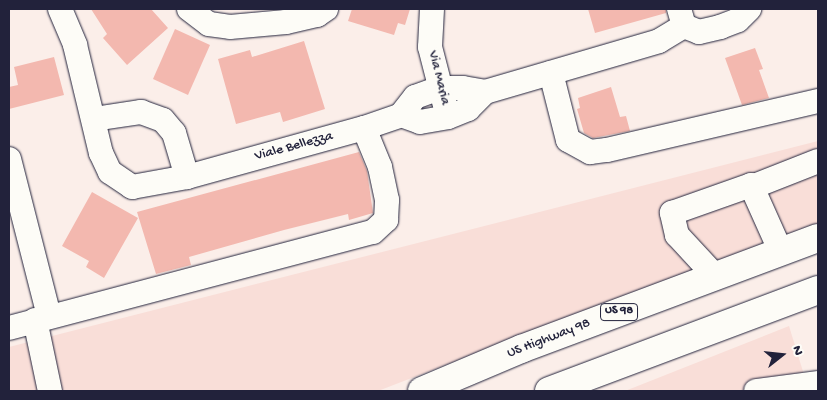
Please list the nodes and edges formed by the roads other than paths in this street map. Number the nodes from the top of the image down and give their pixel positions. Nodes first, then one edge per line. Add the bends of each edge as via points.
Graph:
1 (60, 9) edge
2 (189, 9) edge
3 (326, 9) edge
4 (432, 9) edge
5 (749, 9) edge
6 (682, 18) edge
7 (551, 73) junction
8 (440, 88) junction
9 (485, 92) junction
10 (818, 100) edge
11 (401, 115) junction
12 (448, 117) junction
13 (94, 119) junction
14 (364, 128) junction
15 (9, 159) edge
16 (818, 161) edge
17 (187, 177) junction
18 (752, 187) junction
19 (818, 238) edge
20 (781, 252) junction
21 (714, 276) junction
22 (818, 290) edge
23 (42, 318) junction
24 (9, 328) edge
25 (818, 383) edge
26 (556, 390) edge
27 (50, 391) edge
28 (422, 391) edge
29 (756, 391) edge

1 - 13 street, Viale Bellezza via 75,45
2 - 3 street via 209,24 230,27 286,22 317,15
4 - 8 street, Via Maria via 430,47
5 - 6 street via 738,20 699,32
6 - 7 street via 659,41
7 - 9 street
7 - 10 street via 568,140 590,152
8 - 9 street
8 - 11 street via 415,97
8 - 12 street, Via Maria
9 - 12 street via 468,109
11 - 12 street via 420,122
11 - 14 street, Viale Bellezza
13 - 17 street via 141,112 163,120 174,133
13 - 17 street, Viale Bellezza via 110,172 124,184 143,186
14 - 17 street, Viale Bellezza
14 - 23 street via 380,167 387,200 386,220 373,232
15 - 23 street
16 - 18 street
18 - 20 street
18 - 21 street via 672,213 677,235
19 - 20 main road, US Highway 98 / US 98
20 - 21 main road, US Highway 98 / US 98
21 - 28 main road, US Highway 98 / US 98 via 521,349
22 - 26 main road
23 - 24 street
23 - 27 street
25 - 29 street

